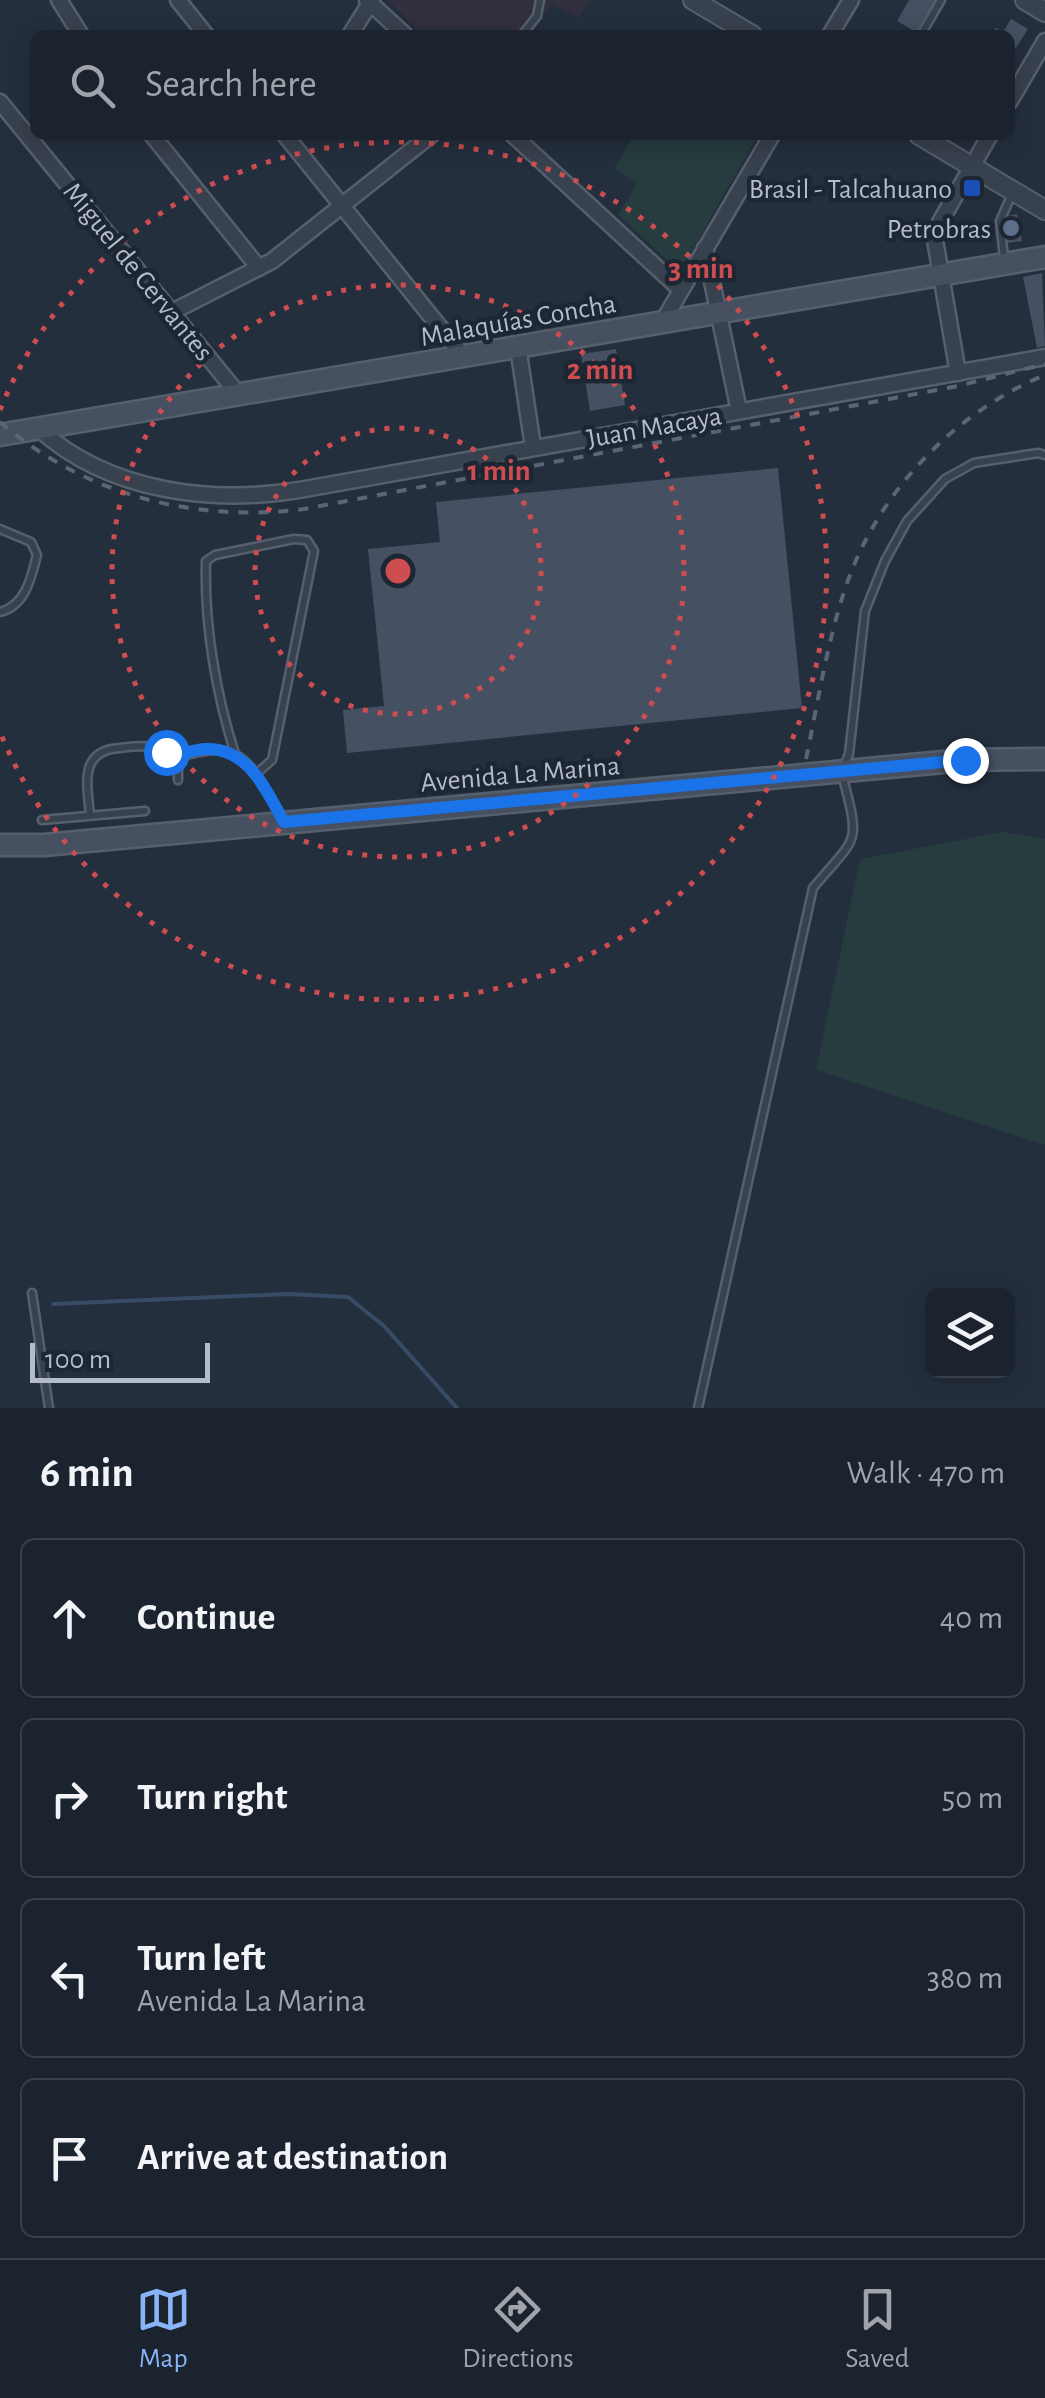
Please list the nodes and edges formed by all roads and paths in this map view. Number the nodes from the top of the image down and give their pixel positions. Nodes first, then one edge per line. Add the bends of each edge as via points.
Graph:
1 (59, 0) edge
2 (178, 0) edge
3 (540, 0) edge
4 (693, 0) edge
5 (850, 0) edge
6 (941, 0) edge
7 (1025, 0) edge
8 (370, 1) edge
9 (1045, 12) edge
10 (78, 30) edge
11 (202, 30) edge
12 (353, 30) edge
13 (400, 30) edge
14 (526, 30) edge
15 (744, 30) edge
16 (833, 30) edge
17 (924, 30) edge
18 (1045, 41) edge
19 (1015, 92) edge
20 (0, 102) edge
21 (30, 139) edge
22 (31, 140) edge
23 (156, 140) edge
24 (290, 140) edge
25 (426, 140) edge
26 (518, 140) edge
27 (769, 140) edge
28 (927, 140) edge
29 (987, 140) edge
30 (972, 167) junction
31 (1014, 192) junction
32 (344, 207) junction
33 (1045, 210) edge
34 (705, 248) junction
35 (1045, 257) edge
36 (1006, 264) junction
37 (259, 268) junction
38 (940, 276) junction
39 (680, 290) junction
40 (172, 312) junction
41 (719, 313) junction
42 (662, 323) junction
43 (518, 347) junction
44 (463, 356) junction
45 (1045, 356) edge
46 (958, 372) junction
47 (239, 394) junction
48 (739, 411) junction
49 (39, 429) junction
50 (0, 435) edge
51 (533, 447) junction
52 (1045, 455) edge
53 (0, 529) edge
54 (0, 612) edge
55 (235, 754) junction
56 (178, 756) junction
57 (1045, 759) edge
58 (841, 772) junction
59 (255, 774) junction
60 (178, 780) dead end
61 (145, 811) dead end
62 (90, 814) junction
63 (42, 820) dead end
64 (284, 822) junction
65 (0, 845) edge
66 (32, 1294) dead end
67 (49, 1408) edge
68 (698, 1408) edge

1 - 10 street
2 - 11 street
3 - 14 lane
4 - 15 street
5 - 16 street
6 - 17 lane
7 - 9 street
8 - 12 street
8 - 13 street
18 - 19 street
20 - 21 street, Miguel de Cervantes
22 - 40 street, Miguel de Cervantes
23 - 37 street
24 - 32 street
25 - 32 street
26 - 39 street
27 - 34 street
28 - 30 street
29 - 30 street
30 - 31 street
30 - 38 street via 937,231
31 - 33 street
31 - 36 lane via 1000,216
32 - 37 street
32 - 44 street
34 - 39 street
34 - 41 street
35 - 36 main road, Malaquías Concha
36 - 38 main road, Malaquías Concha
37 - 40 street
38 - 41 main road, Malaquías Concha
38 - 46 street
39 - 42 street
40 - 47 street, Miguel de Cervantes
41 - 42 main road, Malaquías Concha
41 - 48 street
42 - 43 main road, Malaquías Concha
43 - 44 main road, Malaquías Concha
43 - 51 street
44 - 47 main road, Malaquías Concha
45 - 46 street, Juan Macaya
46 - 48 street, Juan Macaya
47 - 49 main road, Malaquías Concha
48 - 51 street, Juan Macaya
49 - 50 main road, Malaquías Concha
49 - 51 street, Juan Macaya via 118,474 223,498 292,492
52 - 58 lane via 974,463 945,479 907,521 864,611 849,754
53 - 54 lane via 31,542 37,556 21,599
55 - 56 lane via 207,749
55 - 59 lane
55 - 59 lane via 211,637 206,560 307,540 314,551 287,694 272,760
56 - 60 lane
56 - 62 lane via 136,746 95,755
57 - 58 main road, Avenida La Marina
58 - 64 main road, Avenida La Marina
58 - 68 lane via 855,824 852,844 813,888
59 - 64 lane
61 - 62 lane
62 - 63 lane
64 - 65 main road, Avenida La Marina
66 - 67 lane

